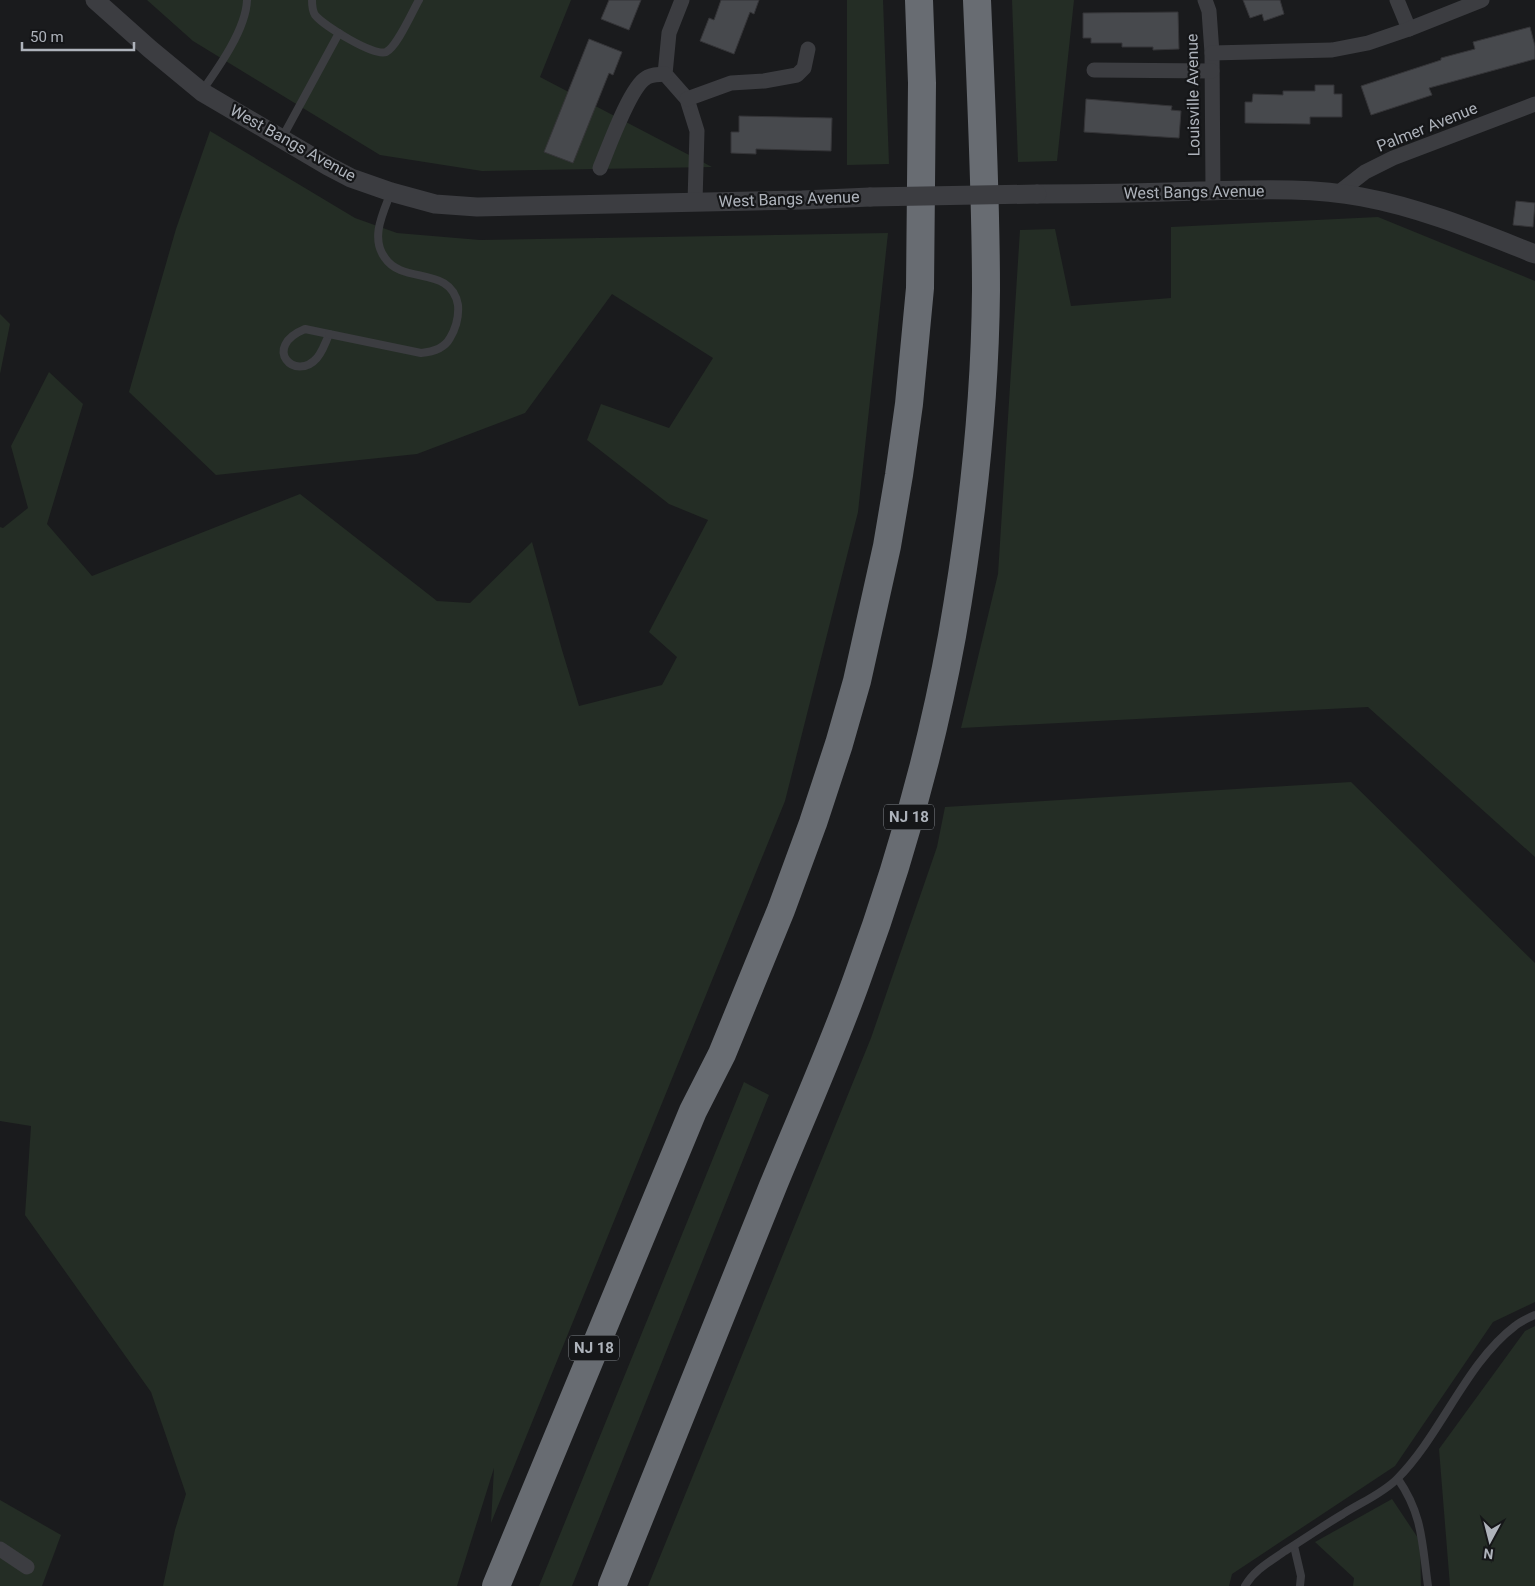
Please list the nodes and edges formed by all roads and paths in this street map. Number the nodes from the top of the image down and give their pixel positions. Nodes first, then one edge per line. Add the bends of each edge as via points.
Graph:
1 (96, 0) edge
2 (247, 0) edge
3 (312, 0) edge
4 (419, 0) edge
5 (682, 0) edge
6 (918, 0) edge
7 (977, 0) edge
8 (1205, 0) edge
9 (1397, 0) edge
10 (1482, 0) edge
11 (1409, 28) junction
12 (339, 33) junction
13 (808, 49) dead end
14 (1212, 53) junction
15 (1094, 70) dead end
16 (1212, 70) junction
17 (665, 74) junction
18 (202, 92) junction
19 (687, 98) junction
20 (1535, 104) edge
21 (282, 138) junction
22 (600, 168) dead end
23 (1213, 191) junction
24 (390, 192) junction
25 (1338, 193) junction
26 (695, 202) junction
27 (1535, 254) edge
28 (330, 334) junction
29 (1535, 1315) edge
30 (1398, 1479) junction
31 (1294, 1546) junction
32 (0, 1549) edge
33 (27, 1567) dead end
34 (496, 1586) edge
35 (612, 1586) edge
36 (1245, 1586) edge
37 (1300, 1586) edge
38 (1428, 1586) edge

1 - 18 street, West Bangs Avenue
2 - 18 lane via 247,12
3 - 12 lane via 316,16
4 - 12 lane via 387,52 372,50
5 - 17 street via 668,32
6 - 34 highway, NJ 18 via 922,93 920,288 916,333 898,484 857,680 813,823 781,910
7 - 35 highway, NJ 18 via 986,290 984,364 964,562 938,702 892,878 855,985
8 - 14 street, Louisville Avenue via 1209,11
9 - 11 street
10 - 11 street
11 - 14 street via 1332,50
12 - 21 lane
13 - 19 street via 804,68 797,75 731,83
14 - 16 street, Louisville Avenue
15 - 16 street
16 - 23 street, Louisville Avenue
17 - 19 street
17 - 22 street via 647,76 641,82 630,99
18 - 21 street, West Bangs Avenue
19 - 26 street via 697,131
20 - 25 street, Palmer Avenue via 1393,158 1365,172
21 - 24 street, West Bangs Avenue via 351,178
23 - 25 street, West Bangs Avenue
23 - 26 street, West Bangs Avenue, bridge
24 - 26 street, West Bangs Avenue via 435,204 477,207
24 - 28 lane via 378,232 380,251 393,267 431,277 450,288 458,307 454,331 441,347 421,353
25 - 27 street, West Bangs Avenue via 1397,205
28 - 28 lane via 305,329 293,334 286,341 284,357 295,366 310,364
29 - 30 lane via 1516,1325 1482,1360
30 - 31 lane
30 - 38 lane via 1418,1516
31 - 36 lane via 1264,1565
31 - 37 lane
32 - 33 street

